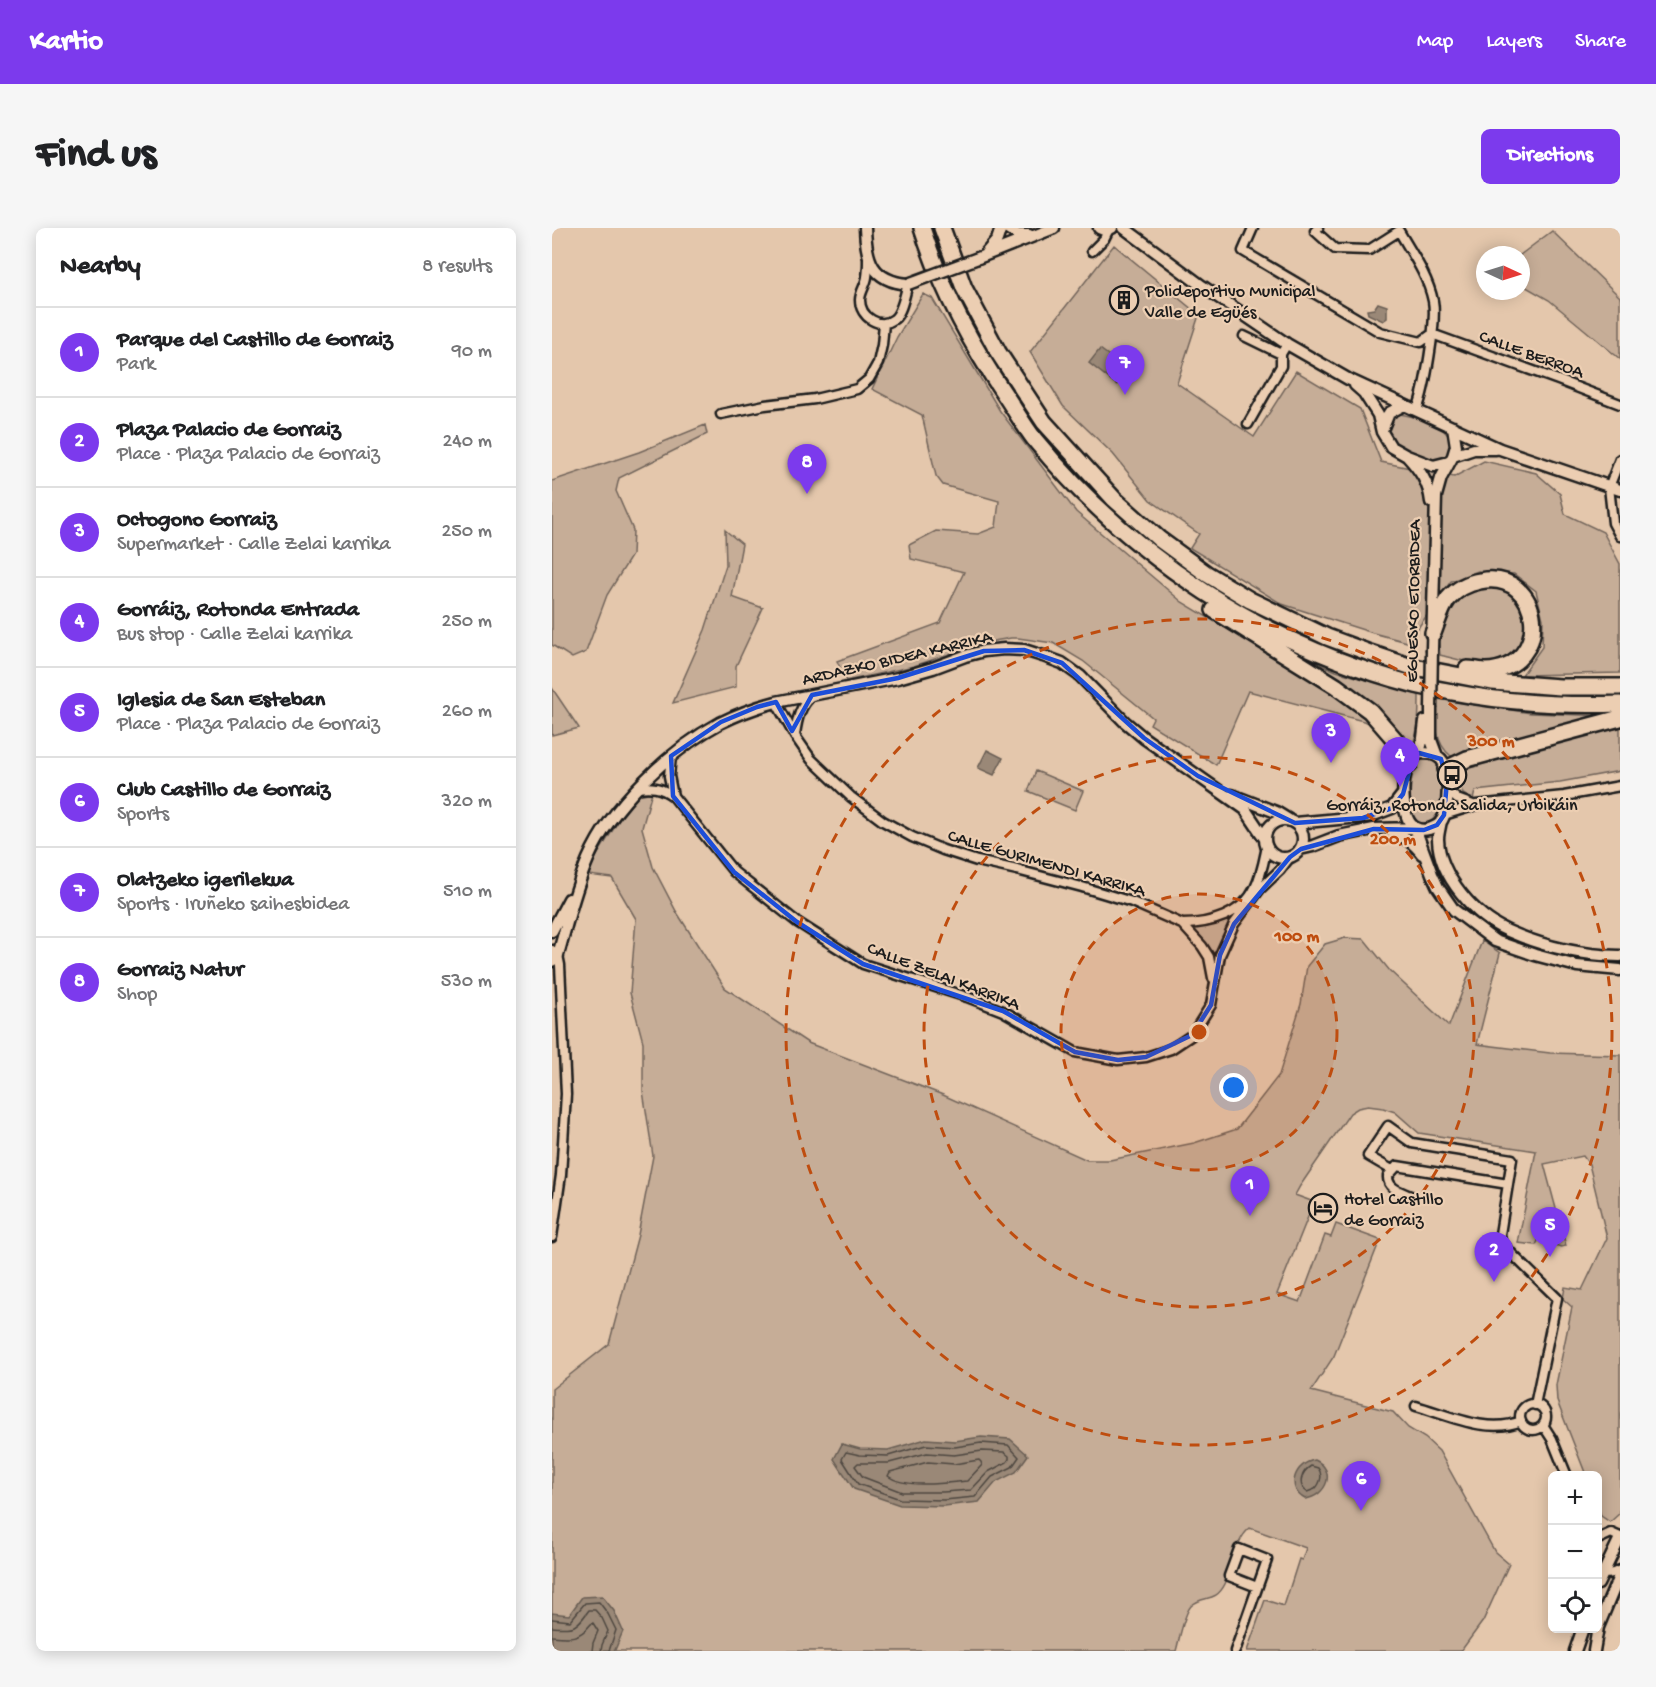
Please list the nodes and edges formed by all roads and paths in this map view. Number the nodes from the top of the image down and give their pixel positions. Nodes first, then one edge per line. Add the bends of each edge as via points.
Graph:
1 (867, 228) edge
2 (916, 228) edge
3 (922, 228) edge
4 (942, 228) edge
5 (1001, 228) edge
6 (1006, 228) edge
7 (1054, 228) edge
8 (1124, 228) edge
9 (1253, 228) edge
10 (1314, 229) edge
11 (1399, 229) edge
12 (1036, 235) junction
13 (868, 258) junction
14 (978, 258) junction
15 (908, 284) junction
16 (884, 323) junction
17 (1432, 334) junction
18 (1244, 336) dead end
19 (1287, 344) junction
20 (1281, 354) junction
21 (979, 356) junction
22 (1348, 379) junction
23 (1620, 404) edge
24 (1404, 405) junction
25 (1417, 410) junction
26 (721, 414) dead end
27 (1248, 424) dead end
28 (1453, 427) junction
29 (1382, 432) junction
30 (1500, 449) junction
31 (1407, 456) junction
32 (1451, 459) junction
33 (1620, 459) edge
34 (1609, 487) junction
35 (1620, 490) edge
36 (1080, 491) junction
37 (1620, 536) edge
38 (1276, 613) junction
39 (1433, 633) junction
40 (1430, 648) junction
41 (1620, 687) edge
42 (812, 695) junction
43 (776, 702) junction
44 (1620, 704) edge
45 (1428, 708) junction
46 (1620, 718) edge
47 (795, 736) junction
48 (671, 756) junction
49 (1437, 756) junction
50 (1414, 759) junction
51 (1446, 770) junction
52 (1620, 786) edge
53 (637, 788) junction
54 (1216, 788) junction
55 (1448, 791) junction
56 (1403, 794) junction
57 (673, 796) junction
58 (1476, 805) junction
59 (1443, 818) junction
60 (1292, 822) junction
61 (1415, 828) junction
62 (1374, 829) junction
63 (1266, 842) junction
64 (1300, 849) junction
65 (1290, 857) junction
66 (1427, 862) junction
67 (580, 878) junction
68 (1182, 924) junction
69 (552, 931) edge
70 (1620, 956) edge
71 (555, 958) edge
72 (1620, 970) edge
73 (552, 977) edge
74 (1214, 987) junction
75 (552, 991) edge
76 (560, 999) junction
77 (1392, 1170) junction
78 (1508, 1184) junction
79 (1413, 1197) dead end
80 (552, 1237) edge
81 (1535, 1405) junction
82 (1416, 1406) dead end
83 (1521, 1421) junction
84 (1543, 1425) junction
85 (1566, 1471) edge
86 (1602, 1537) edge
87 (1620, 1537) edge
88 (1602, 1570) edge
89 (1620, 1570) edge
90 (1620, 1574) edge
91 (1602, 1576) edge
92 (1257, 1587) junction
93 (1582, 1633) edge
94 (1235, 1651) edge
95 (1575, 1651) edge
96 (1594, 1651) edge

1 - 13 street
2 - 21 highway via 943,295
3 - 21 highway via 948,296
4 - 38 highway via 964,288 988,334 1044,422 1114,499 1159,539 1207,574
5 - 14 street via 989,251
6 - 12 street via 1018,235
7 - 12 street
8 - 19 street
9 - 17 street via 1243,251 1302,286 1380,332 1421,342
10 - 11 street via 1335,249 1369,250
11 - 17 street via 1434,303
12 - 14 street
13 - 15 street via 883,278
13 - 16 street via 860,301 872,321
14 - 15 street, bridge
15 - 16 street via 900,312
16 - 26 street via 878,363 869,379 857,389
17 - 23 street, CALLE BERROA
17 - 25 street
18 - 20 street
19 - 20 street
19 - 22 street
20 - 27 street via 1281,366
21 - 36 highway via 1034,439
22 - 24 street
22 - 29 street via 1364,393 1378,415
24 - 25 street
24 - 29 street via 1389,413
25 - 28 street
28 - 30 street
28 - 32 street via 1456,446
29 - 31 street via 1391,447
30 - 32 street via 1474,449
30 - 34 street
31 - 32 street via 1433,466
31 - 40 street, EGUESKO ETORBIDEA via 1430,489
32 - 39 street, EGUESKO ETORBIDEA via 1436,496
33 - 34 street
34 - 35 street
34 - 37 street via 1613,523
36 - 44 highway via 1126,535 1181,578 1292,642 1413,685 1522,702
36 - 50 highway via 1122,539 1191,594 1370,711
38 - 39 highway via 1395,653 1485,671 1499,669 1523,654 1531,639 1533,614 1521,593 1500,580 1468,583 1448,600
38 - 41 highway via 1327,637 1409,666 1492,682
39 - 40 street, EGUESKO ETORBIDEA
40 - 45 street, EGUESKO ETORBIDEA, bridge
42 - 43 street, ARDAZKO BIDEA KARRIKA
42 - 47 street via 797,717
42 - 54 street, ARDAZKO BIDEA KARRIKA via 898,678 984,651 1024,650 1062,663 1093,687 1144,738
43 - 47 street, CALLE GURIMENDI KARRIKA
43 - 48 street, ARDAZKO BIDEA KARRIKA via 721,722
45 - 49 street, EGUESKO ETORBIDEA
45 - 50 street, EGUESKO ETORBIDEA via 1423,738
46 - 51 highway via 1467,759
47 - 68 street, CALLE GURIMENDI KARRIKA via 811,759 851,797 912,837 977,861 1132,902
48 - 53 street, ARDAZKO BIDEA KARRIKA
48 - 57 street
49 - 50 street via 1428,753
49 - 51 street
50 - 56 street via 1406,772
51 - 55 street
52 - 58 street
53 - 57 street via 656,787
53 - 67 street, ARDAZKO BIDEA KARRIKA via 609,822
54 - 60 street, ARDAZKO BIDEA KARRIKA
54 - 63 street, ARDAZKO BIDEA KARRIKA via 1245,809
55 - 58 street via 1467,804
55 - 59 street
56 - 60 street via 1392,808 1371,816
56 - 61 street via 1407,818
57 - 74 street, CALLE ZELAI KARRIKA via 734,872 797,922 863,964 1002,1011 1076,1052 1118,1060 1171,1049 1192,1035 1211,1005
58 - 59 street
59 - 61 street via 1424,830
59 - 70 street via 1438,839 1442,859 1457,890 1481,914 1505,930 1534,941
60 - 63 street via 1273,824 1266,833
60 - 64 street via 1302,832
61 - 62 street
61 - 66 street
62 - 64 street
62 - 66 street via 1405,837
63 - 65 street via 1274,855
63 - 68 street via 1262,870 1244,902 1217,920
64 - 65 street
65 - 74 street, CALLE ZELAI KARRIKA via 1234,924 1221,955
66 - 72 street via 1454,910 1495,941 1577,966
67 - 69 street, ARDAZKO BIDEA KARRIKA
67 - 71 street, ARDAZKO BIDEA KARRIKA
68 - 74 street, CALLE GURIMENDI KARRIKA via 1209,957
71 - 73 street
71 - 76 street
75 - 76 street
76 - 80 street via 566,1094
77 - 78 street via 1397,1166
77 - 78 street via 1368,1156 1388,1126 1412,1143 1512,1159
77 - 79 street via 1388,1176 1390,1186
78 - 81 street via 1501,1242 1557,1298
81 - 83 street via 1523,1409
81 - 84 street via 1545,1413
82 - 83 street via 1476,1424 1502,1426
83 - 84 street via 1529,1430
84 - 85 street
86 - 87 street via 1611,1533
87 - 88 street
89 - 91 street
90 - 96 street via 1598,1627
92 - 92 street via 1267,1560 1239,1549 1229,1576
92 - 94 street
93 - 95 street

